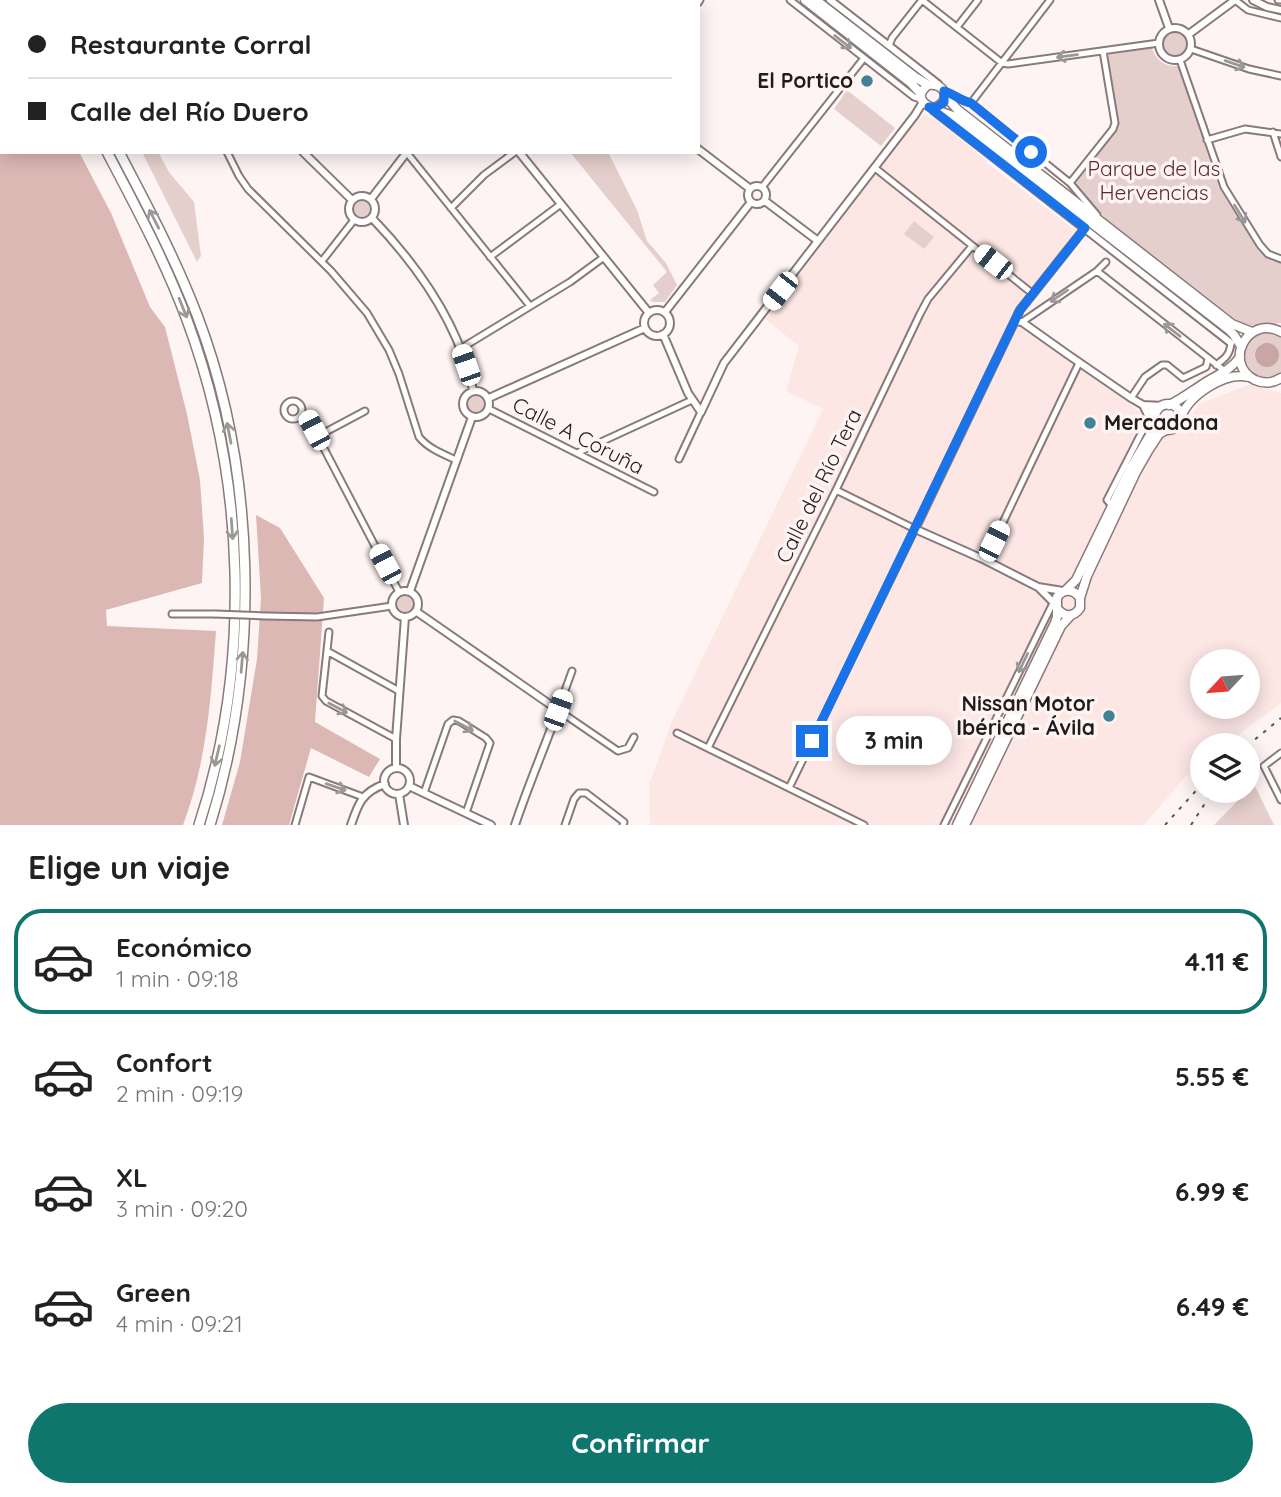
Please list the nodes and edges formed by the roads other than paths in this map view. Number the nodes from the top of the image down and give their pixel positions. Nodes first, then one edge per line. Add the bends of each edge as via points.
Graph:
1 (790, 0) edge
2 (805, 0) edge
3 (816, 0) edge
4 (830, 0) edge
5 (912, 0) edge
6 (978, 0) edge
7 (1050, 0) edge
8 (1158, 0) edge
9 (1235, 0) edge
10 (1243, 0) edge
11 (1253, 0) edge
12 (921, 1) edge
13 (1281, 10) edge
14 (1281, 18) edge
15 (957, 27) junction
16 (1169, 28) junction
17 (1189, 34) junction
18 (1159, 43) junction
19 (887, 44) junction
20 (1191, 49) junction
21 (1103, 51) junction
22 (864, 58) junction
23 (1180, 60) junction
24 (1002, 62) junction
25 (1281, 76) edge
26 (928, 85) junction
27 (943, 91) junction
28 (926, 103) junction
29 (971, 103) junction
30 (1273, 132) junction
31 (1281, 134) edge
32 (1207, 141) junction
33 (700, 151) edge
34 (108, 154) edge
35 (120, 154) edge
36 (228, 154) edge
37 (305, 154) edge
38 (406, 154) edge
39 (408, 154) edge
40 (514, 154) edge
41 (519, 154) edge
42 (1281, 158) edge
43 (875, 167) junction
44 (1070, 183) junction
45 (763, 186) junction
46 (749, 188) junction
47 (371, 199) junction
48 (352, 200) junction
49 (765, 201) junction
50 (751, 202) junction
51 (561, 204) junction
52 (451, 208) junction
53 (372, 218) junction
54 (354, 220) junction
55 (1103, 223) junction
56 (1085, 228) junction
57 (818, 242) junction
58 (972, 246) junction
59 (490, 257) junction
60 (604, 257) junction
61 (1281, 259) edge
62 (321, 261) junction
63 (1106, 262) dead end
64 (1097, 271) junction
65 (1033, 294) junction
66 (530, 306) junction
67 (665, 312) junction
68 (649, 313) junction
69 (1019, 321) junction
70 (645, 328) junction
71 (1252, 332) junction
72 (1281, 332) edge
73 (663, 334) junction
74 (1231, 343) junction
75 (460, 349) junction
76 (1240, 351) junction
77 (1208, 359) junction
78 (1079, 362) junction
79 (1216, 365) junction
80 (1226, 372) junction
81 (1252, 378) junction
82 (1279, 380) edge
83 (473, 390) junction
84 (489, 398) junction
85 (1132, 398) junction
86 (692, 400) junction
87 (1143, 405) junction
88 (1166, 405) junction
89 (1152, 406) junction
90 (489, 409) junction
91 (365, 411) dead end
92 (701, 412) junction
93 (302, 413) dead end
94 (472, 416) junction
95 (1181, 417) junction
96 (1153, 418) junction
97 (1166, 430) junction
98 (318, 436) junction
99 (577, 453) junction
100 (679, 459) dead end
101 (456, 460) junction
102 (836, 490) junction
103 (654, 492) dead end
104 (915, 528) junction
105 (985, 560) junction
106 (1038, 587) junction
107 (410, 591) junction
108 (399, 592) junction
109 (1080, 598) junction
110 (1059, 599) junction
111 (392, 606) junction
112 (417, 611) junction
113 (172, 614) dead end
114 (1071, 615) junction
115 (405, 617) junction
116 (328, 632) dead end
117 (327, 651) junction
118 (572, 671) dead end
119 (399, 691) junction
120 (558, 710) junction
121 (677, 733) dead end
122 (634, 737) dead end
123 (396, 739) junction
124 (708, 748) junction
125 (1281, 753) edge
126 (396, 768) junction
127 (385, 785) junction
128 (409, 786) junction
129 (789, 788) junction
130 (424, 793) junction
131 (399, 794) junction
132 (363, 797) junction
133 (1281, 800) edge
134 (466, 813) junction
135 (199, 825) edge
136 (210, 825) edge
137 (295, 825) edge
138 (351, 825) edge
139 (404, 825) edge
140 (491, 825) edge
141 (515, 825) edge
142 (565, 825) edge
143 (623, 825) edge
144 (863, 825) edge
145 (944, 825) edge
146 (957, 825) edge
147 (965, 825) edge

1 -> 22 street
2 - 28 highway via 911,83
3 - 26 highway
4 - 19 street
5 - 12 street
6 - 15 street
7 - 24 street
8 - 16 street
9 - 10 street
9 - 14 street via 1248,10
9 - 17 street
11 - 13 street
12 - 15 street
12 - 19 street
15 - 24 street
16 - 17 street
16 - 18 street
17 - 20 street
18 - 21 street
18 - 23 street via 1165,57
19 - 27 street
20 - 23 street
20 -> 25 street
21 -> 24 street
21 - 44 street via 1115,124
22 - 28 street
22 - 45 street
23 - 32 street
24 - 29 street
26 - 27 highway
26 - 28 highway via 923,89
27 - 28 highway via 940,106
27 - 29 street
27 - 55 highway via 958,110
28 - 43 street
28 - 56 street
28 - 76 highway via 953,116 1228,329
29 - 44 street
30 - 31 street
30 - 32 street via 1245,129
30 - 42 street
32 -> 61 street via 1224,187 1260,245
33 - 46 street
34 -> 135 highway via 188,321 225,463 233,533 235,626 223,726
136 -> 35 highway via 228,755 242,659 245,573 238,484 219,385 197,316
36 - 62 street via 248,189
37 - 48 street
38 - 47 street
39 - 52 street
40 - 52 street via 484,175
41 - 51 street
43 - 57 street
43 - 58 street
44 - 55 street
45 - 46 street
45 - 49 street
46 - 50 street
47 - 48 street
47 - 53 street via 375,205
48 - 54 street via 349,207
49 - 50 street
49 - 57 street
50 - 67 street
51 - 59 street
51 - 60 street
52 - 59 street
53 - 54 street
53 - 75 street via 429,289
54 - 62 street
55 - 71 highway via 1232,324
56 - 65 street
56 - 74 street
57 - 92 street via 724,363
58 - 65 street
58 - 102 street, Calle del Río Tera via 928,299
59 - 66 street
60 - 66 street
60 - 68 street
62 - 101 street via 354,296 389,350 419,437
63 - 64 street
64 -> 69 street
77 -> 64 street
65 - 69 street via 1020,310
66 - 75 street
67 - 68 street
67 - 73 street via 670,324
68 - 70 street
69 - 78 street
69 - 104 street
70 - 73 street via 656,336
70 - 84 street
71 - 72 highway via 1268,328
71 - 76 highway
73 - 86 street
74 - 76 street
74 - 79 street via 1226,358
75 - 83 street
76 - 80 highway
76 - 81 highway via 1245,372
77 - 79 street
77 - 85 street via 1206,368 1183,379 1162,365 1145,377
78 - 85 street
78 - 105 street
79 - 80 street
80 - 88 highway
81 - 82 highway via 1268,383
81 - 95 highway via 1236,375 1215,384 1188,403
83 - 84 street
83 - 94 street via 463,400 466,413
84 - 90 street
85 - 87 street
86 - 92 street
86 - 99 street
87 - 89 street
87 - 96 street
88 - 89 street
88 - 95 highway via 1178,410
88 - 96 highway
89 - 96 street
90 - 94 street via 479,417
90 - 99 street, Calle A Coruña
91 - 98 street
92 - 100 street
93 - 98 street
94 - 101 street
95 - 97 highway via 1176,428
96 - 97 highway
96 - 110 highway via 1153,430 1076,580
97 - 109 highway via 1136,472
98 - 108 street
99 - 103 street, Calle A Coruña
101 - 107 street
102 - 104 street
102 - 124 street, Calle del Río Tera
104 - 105 street
104 - 129 street
105 - 106 street
106 - 110 street
106 - 110 street
107 - 108 street
107 - 112 street via 418,600
108 - 111 street
109 - 110 highway via 1074,592
109 - 114 highway via 1080,608
110 - 114 highway via 1063,614
110 -> 145 street
110 - 146 highway via 1055,623
111 - 113 street, bridge via 317,617
111 - 115 street
112 - 115 street
112 - 120 street
114 - 147 highway via 1061,626
115 - 119 street
116 - 117 street
117 - 119 street
117 -> 123 street via 322,696
118 - 120 street
119 - 123 street
120 - 122 street via 618,751 628,748
120 - 141 street
121 - 124 street
123 - 126 street
124 - 129 street
125 - 133 street via 1264,766
126 - 127 street via 387,774
126 - 128 street via 407,772
127 - 131 street
127 - 132 street
128 - 130 street
128 - 131 street
129 - 144 street
130 - 134 street
130 -> 134 street via 448,724 459,721 490,743
131 - 139 street
137 -> 132 street via 309,777
132 - 138 street
134 - 140 street
142 - 143 street via 579,793 586,793

